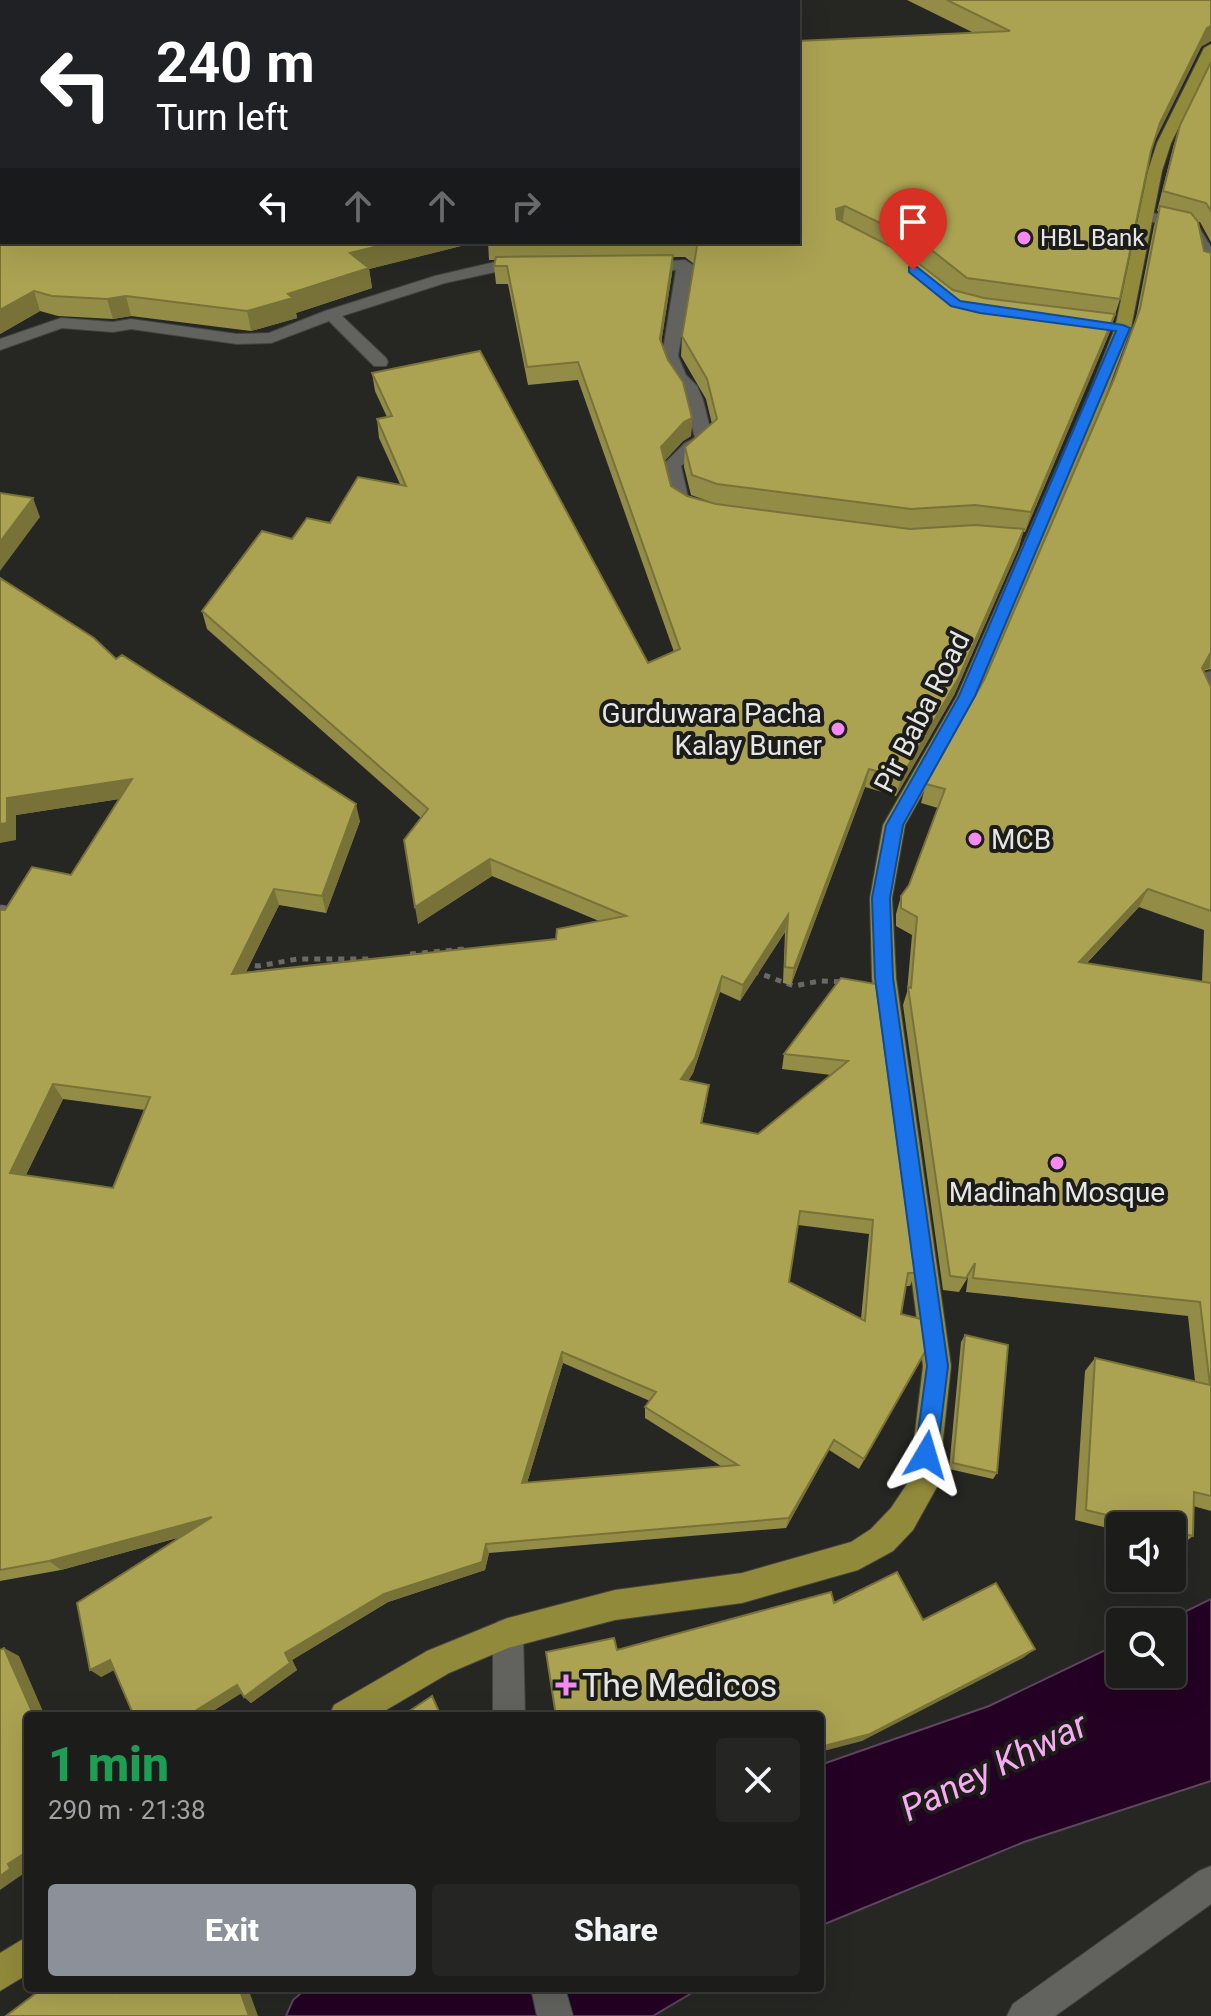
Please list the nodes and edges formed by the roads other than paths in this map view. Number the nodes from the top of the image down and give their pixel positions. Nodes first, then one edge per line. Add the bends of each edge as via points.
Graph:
1 (1211, 48) edge
2 (1145, 216) junction
3 (542, 266) edge
4 (616, 267) edge
5 (1211, 270) edge
6 (331, 314) junction
7 (0, 345) edge
8 (380, 362) dead end
9 (715, 513) edge
10 (1211, 678) edge
11 (1211, 700) edge
12 (508, 1633) junction
13 (352, 1712) edge
14 (509, 1712) edge
15 (1211, 1883) edge
16 (24, 1956) edge
17 (0, 1974) edge
18 (549, 1992) edge
19 (555, 2016) edge
20 (1025, 2016) edge

1 - 2 main road, Pir Baba Road via 1164,143
2 - 5 street via 1193,228 1203,237
2 - 12 main road, Pir Baba Road via 1116,328 967,696 894,825 881,898 884,978 937,1366 923,1485 902,1519 858,1555 742,1588 615,1605
3 - 6 street via 495,267 441,279
4 - 9 street via 685,265 670,356 694,400 704,440 672,465 679,500
6 - 7 street via 271,338 61,323
6 - 8 street
10 - 11 street via 1206,686
12 - 13 main road via 438,1662
12 - 14 street
15 - 20 street
16 - 17 main road
18 - 19 street

